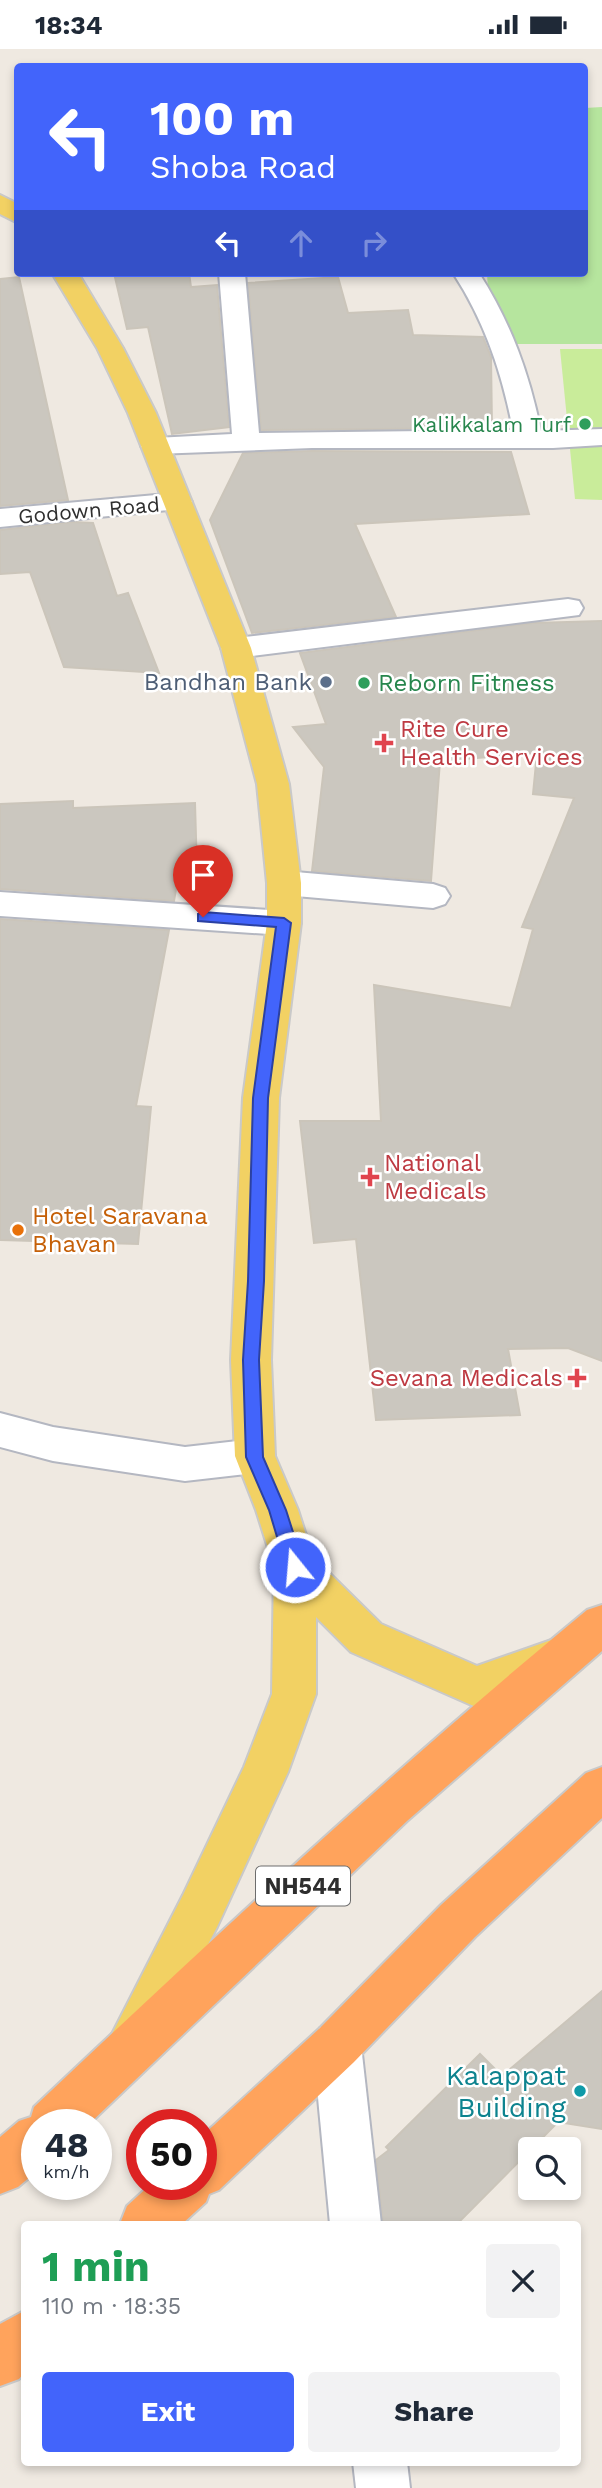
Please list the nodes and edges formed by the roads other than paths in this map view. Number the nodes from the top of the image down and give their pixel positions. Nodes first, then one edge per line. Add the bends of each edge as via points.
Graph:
1 (0, 202) edge
2 (14, 213) edge
3 (67, 277) edge
4 (232, 277) edge
5 (469, 277) edge
6 (528, 437) junction
7 (602, 437) edge
8 (246, 439) junction
9 (155, 446) junction
10 (178, 502) junction
11 (0, 518) edge
12 (568, 608) dead end
13 (236, 648) junction
14 (284, 883) junction
15 (433, 896) dead end
16 (0, 904) edge
17 (284, 923) junction
18 (0, 1430) edge
19 (255, 1457) junction
20 (295, 1567) junction
21 (602, 1623) edge
22 (562, 1656) junction
23 (602, 1788) edge
24 (337, 2045) junction
25 (66, 2109) edge
26 (68, 2109) edge
27 (21, 2152) edge
28 (217, 2157) edge
29 (0, 2169) edge
30 (171, 2200) edge
31 (148, 2221) edge
32 (356, 2221) edge
33 (21, 2340) edge
34 (0, 2360) edge
35 (380, 2466) edge
36 (383, 2488) edge

1 - 2 main road
3 - 9 main road via 110,348
4 - 8 street
5 - 6 street via 489,306 516,376
6 - 7 street via 577,441
6 - 8 street
8 - 9 street
9 - 10 main road
10 - 11 street, Godown Road
10 - 13 main road
12 - 13 street
13 - 14 main road via 273,784
14 - 15 street
14 - 17 main road
16 - 17 street
17 - 19 main road via 261,1098 251,1360
18 - 19 street via 53,1444 185,1464
19 - 20 main road
20 - 22 main road via 366,1638 476,1687
20 - 25 main road via 294,1694 265,1772 137,2033
21 - 22 highway, NH544
22 - 26 highway, NH544 via 260,1925
23 - 24 highway via 458,1921
24 - 28 highway
24 - 32 street
27 - 29 highway
30 - 31 highway
33 - 34 highway
35 - 36 street

